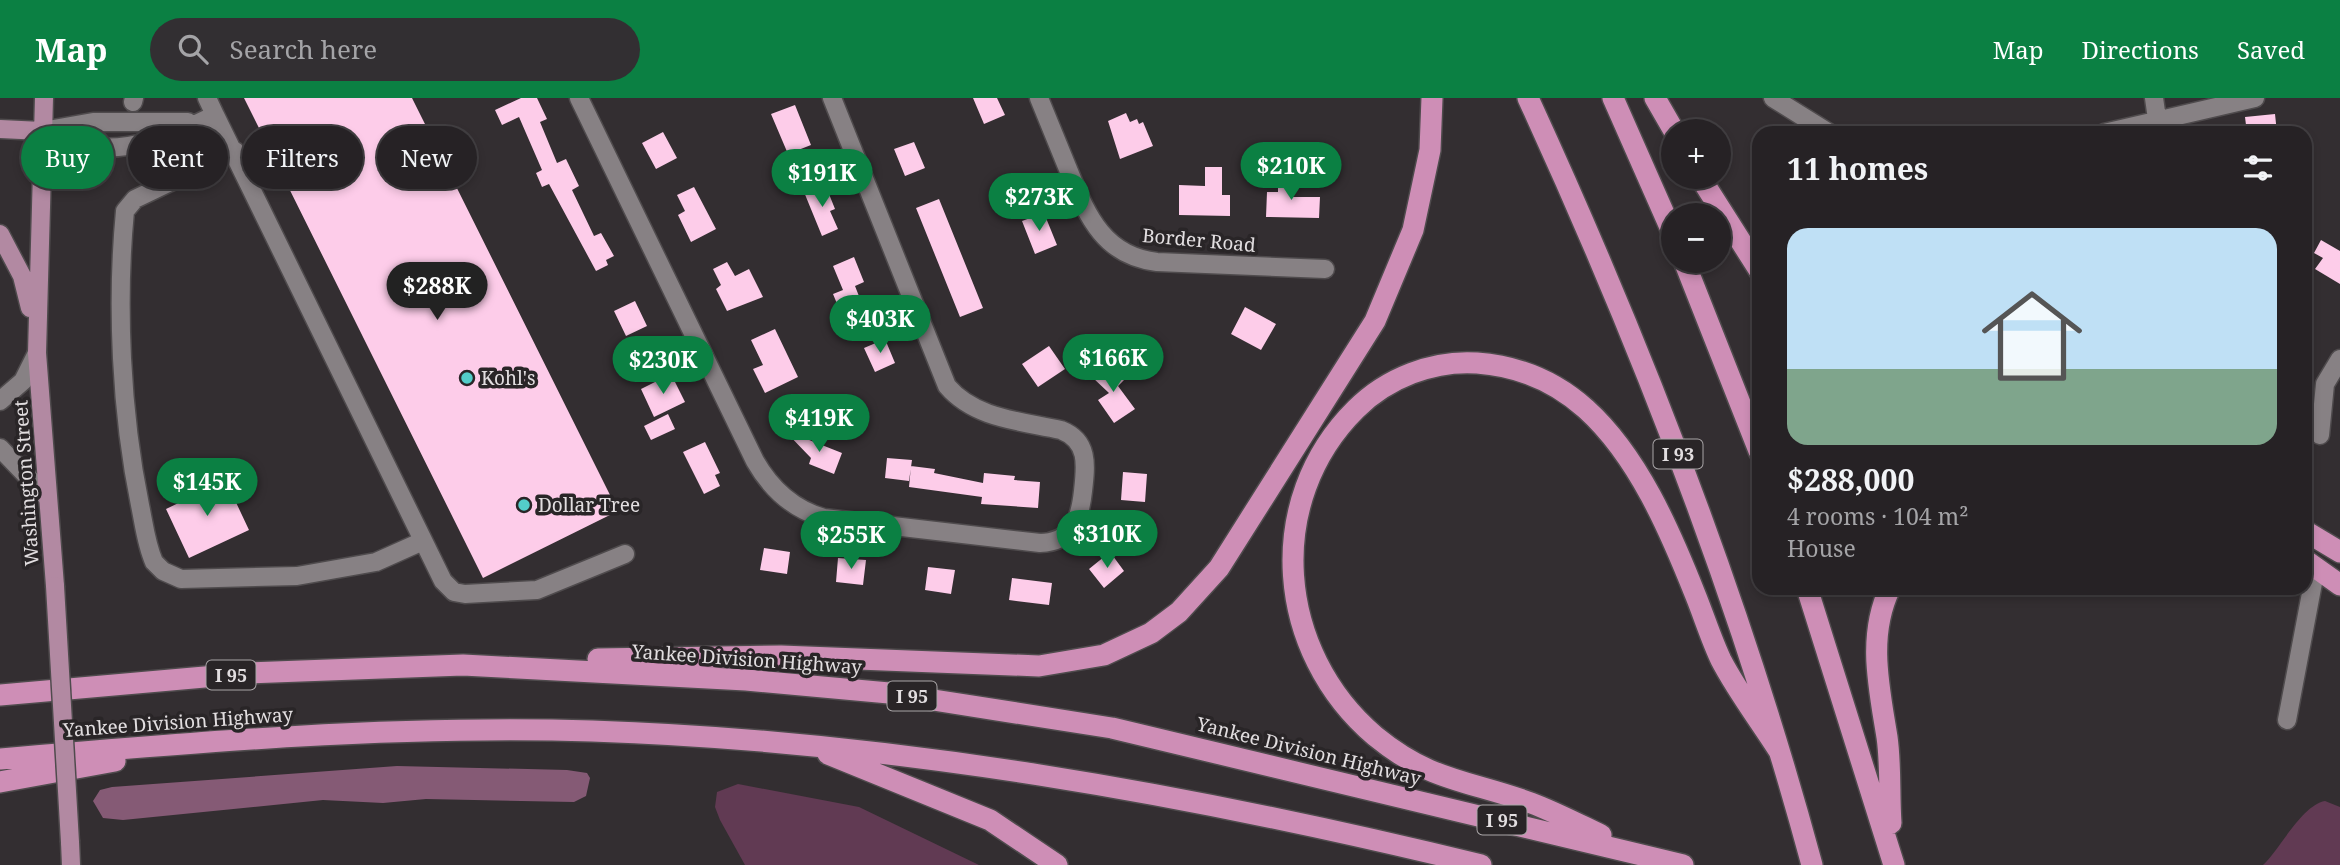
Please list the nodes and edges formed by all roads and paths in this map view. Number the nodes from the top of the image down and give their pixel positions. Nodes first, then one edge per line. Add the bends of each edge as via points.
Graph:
1 (44, 98) edge
2 (207, 98) edge
3 (579, 98) edge
4 (832, 98) edge
5 (1038, 98) edge
6 (1432, 98) edge
7 (1528, 98) edge
8 (1613, 98) edge
9 (1655, 98) edge
10 (1773, 98) edge
11 (2154, 98) edge
12 (2255, 98) edge
13 (209, 118) junction
14 (1667, 119) edge
15 (2157, 119) junction
16 (42, 126) edge
17 (70, 126) edge
18 (1818, 126) edge
19 (2130, 126) edge
20 (0, 129) edge
21 (21, 130) edge
22 (114, 147) edge
23 (235, 150) junction
24 (41, 189) edge
25 (1708, 189) edge
26 (1661, 207) edge
27 (0, 234) edge
28 (1752, 260) edge
29 (1325, 269) dead end
30 (1689, 273) edge
31 (37, 353) junction
32 (2340, 359) edge
33 (0, 401) edge
34 (1752, 432) edge
35 (2320, 435) dead end
36 (0, 448) edge
37 (47, 497) junction
38 (2312, 535) edge
39 (423, 541) junction
40 (2340, 552) edge
41 (625, 554) dead end
42 (2312, 565) edge
43 (2340, 585) edge
44 (1809, 595) edge
45 (1888, 595) edge
46 (2306, 595) edge
47 (463, 665) junction
48 (0, 695) edge
49 (2287, 720) dead end
50 (240, 739) junction
51 (803, 744) junction
52 (1779, 751) junction
53 (0, 759) edge
54 (0, 782) edge
55 (1651, 857) junction
56 (1893, 863) edge
57 (71, 865) edge
58 (1057, 865) edge
59 (1481, 865) edge
60 (1683, 865) edge
61 (1812, 865) edge

1 - 16 main road, Washington Street
2 - 13 street
3 - 4 street via 755,461 780,495 831,519 1040,542 1059,540 1074,527 1080,514 1086,464 1082,447 1061,430 978,410 947,386
5 - 29 street, Border Road via 1091,222 1114,247 1157,262
6 - 47 highway via 1430,150 1421,197 1385,302 1227,557 1196,595 1151,633 1104,655 1039,666 680,655
7 - 52 highway, I 93 via 1659,406 1723,578
8 - 26 highway
9 - 14 highway
10 - 18 street
11 - 15 street
12 - 15 street
13 - 17 street
13 - 22 street
13 - 23 street
15 - 19 street
20 - 21 main road
23 - 39 street
23 - 39 street via 135,199 125,211 122,344 126,409 151,556 163,572 181,579 289,576 371,564
24 - 31 main road, Washington Street
25 - 28 highway
27 - 31 main road via 26,288
30 - 34 highway
31 - 33 street via 23,381
31 - 37 main road, Washington Street
32 - 35 street via 2325,384
36 - 37 street
37 - 57 main road, Washington Street, bridge
38 - 40 highway
39 - 41 street via 446,586 465,594 545,589
42 - 43 highway
44 - 56 highway
45 - 56 highway via 1876,657 1887,737
46 - 49 street
47 - 48 highway, Yankee Division Highway / I 95 via 250,673
47 - 55 highway, Yankee Division Highway / I 95 via 818,686 1029,713 1183,743
50 - 51 highway, Yankee Division Highway / I 95 via 521,730
50 - 53 highway, Yankee Division Highway / I 95
50 - 54 highway
51 - 58 highway via 990,820
51 - 59 highway, Yankee Division Highway / I 95 via 1083,782
52 - 55 highway via 1721,660 1681,563 1635,471 1612,437 1572,397 1517,370 1471,363 1413,373 1361,404 1329,437 1307,478 1298,501 1292,548 1298,610 1329,682 1373,733 1425,770 1530,803
52 - 61 highway, I 93
55 - 60 highway, Yankee Division Highway / I 95

